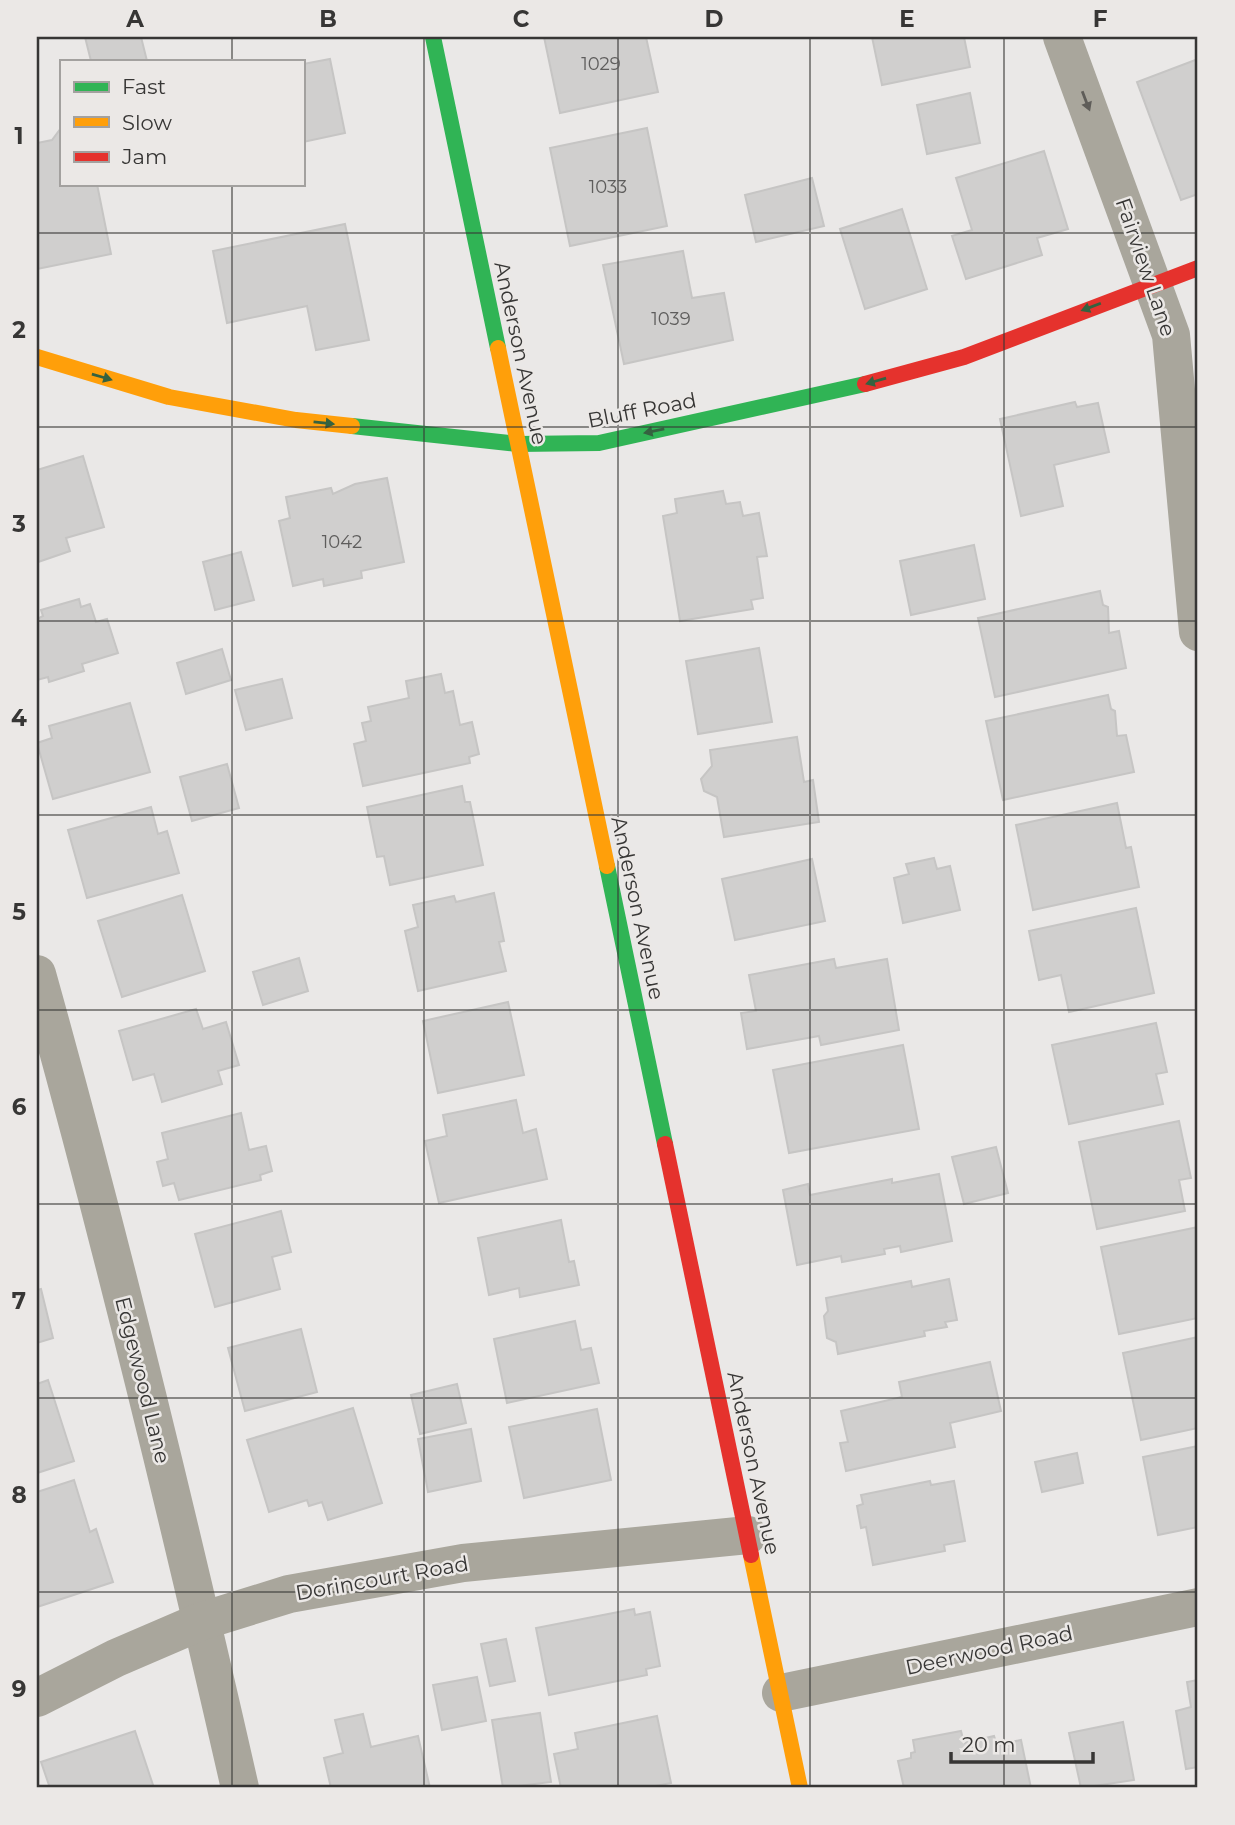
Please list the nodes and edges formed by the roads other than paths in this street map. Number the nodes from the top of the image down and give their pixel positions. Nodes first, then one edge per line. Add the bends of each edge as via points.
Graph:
1 (433, 37) edge
2 (1062, 37) edge
3 (1198, 268) edge
4 (1154, 282) junction
5 (37, 357) edge
6 (518, 444) junction
7 (1198, 632) edge
8 (37, 974) edge
9 (748, 1535) junction
10 (1198, 1607) edge
11 (202, 1621) junction
12 (781, 1693) junction
13 (37, 1698) edge
14 (240, 1788) edge
15 (800, 1788) edge

1 - 6 main road, Anderson Avenue
2 -> 4 street, Fairview Lane
3 - 4 main road, Bluff Road
4 -> 6 main road, Bluff Road via 964,357 843,390 599,443
4 - 7 street, Fairview Lane via 1171,335
5 -> 6 main road, Bluff Road via 169,397 296,420
6 - 9 main road, Anderson Avenue
8 - 11 street, Edgewood Lane via 83,1138
9 - 11 street, Dorincourt Road via 463,1563 289,1594
9 - 12 main road, Anderson Avenue
10 - 12 street, Deerwood Road
11 - 13 street, Dorincourt Road
11 - 14 street, Edgewood Lane
12 - 15 main road, Anderson Avenue

